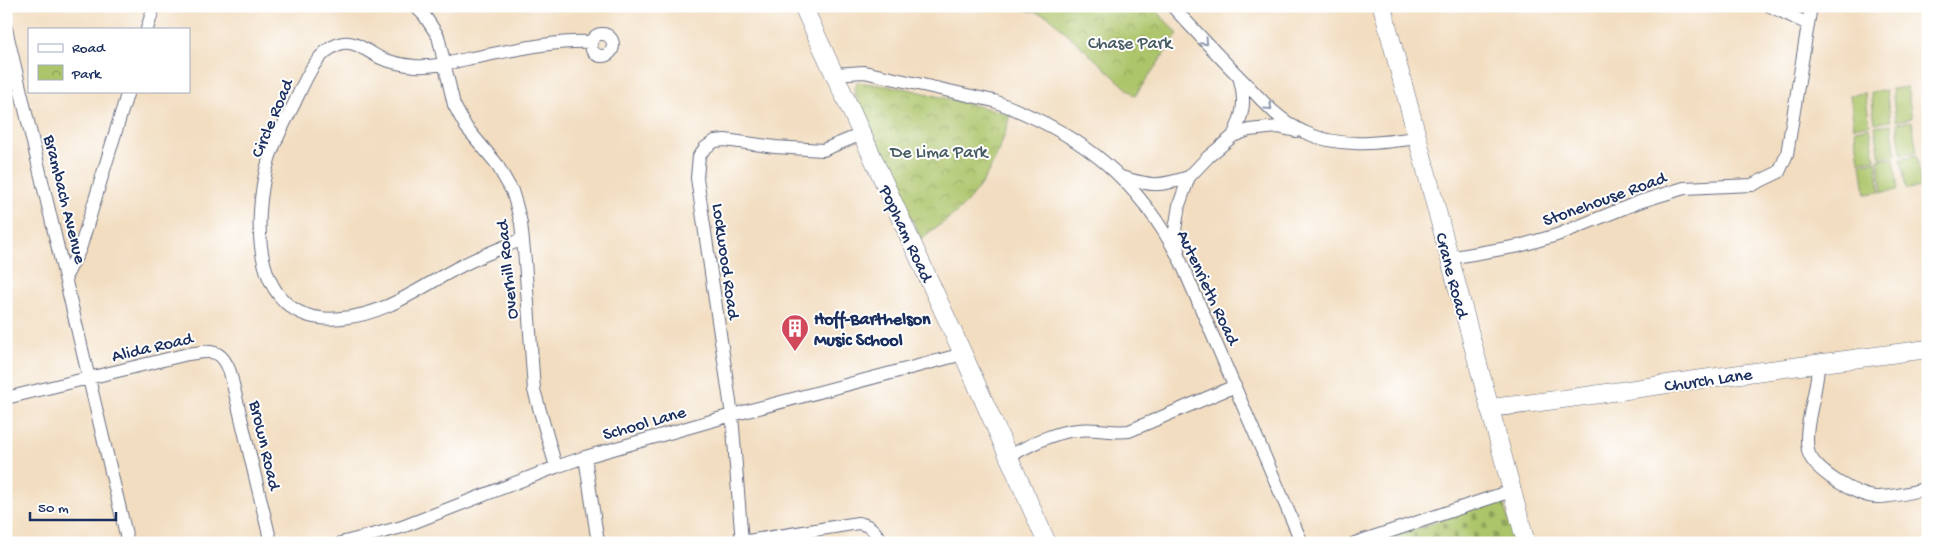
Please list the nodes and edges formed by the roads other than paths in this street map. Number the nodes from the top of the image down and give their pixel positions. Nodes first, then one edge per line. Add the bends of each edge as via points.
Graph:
1 (154, 6) edge
2 (415, 6) edge
3 (803, 6) edge
4 (1172, 6) edge
5 (1382, 6) edge
6 (1770, 6) edge
7 (1811, 6) edge
8 (1808, 24) junction
9 (147, 28) edge
10 (6, 29) edge
11 (591, 42) dead end
12 (444, 64) junction
13 (834, 74) junction
14 (1239, 78) junction
15 (128, 92) edge
16 (1303, 132) junction
17 (862, 134) junction
18 (1233, 136) junction
19 (1416, 138) junction
20 (1120, 177) junction
21 (1189, 177) junction
22 (522, 239) junction
23 (1449, 258) junction
24 (1181, 262) junction
25 (66, 276) junction
26 (1928, 349) edge
27 (963, 354) junction
28 (222, 356) joint
29 (1818, 365) junction
30 (89, 378) junction
31 (1235, 386) junction
32 (6, 398) edge
33 (1489, 408) junction
34 (732, 415) junction
35 (1009, 456) junction
36 (586, 457) junction
37 (556, 467) junction
38 (1928, 488) edge
39 (1512, 491) junction
40 (742, 542) edge
41 (128, 543) edge
42 (271, 543) edge
43 (341, 543) edge
44 (598, 543) edge
45 (882, 543) edge
46 (1047, 543) edge
47 (1302, 543) edge
48 (1355, 543) edge
49 (1526, 543) edge

1 - 9 street
2 - 12 street, Overhill Road via 438,36
3 - 13 street, Popham Road
4 -> 14 street
5 - 19 street, Crane Road
6 - 8 street
7 - 8 street, Stonehouse Road
8 - 23 street, Stonehouse Road via 1787,154 1779,172 1752,185 1684,188 1557,235 1519,246
10 - 25 street, Brambach Avenue
11 - 12 street, Circle Road via 550,45
12 - 22 street, Overhill Road via 459,116 496,163 512,191
12 - 22 street, Circle Road via 434,67 400,64 351,43 341,43 320,57 282,128 264,186 259,221 263,264 271,284 291,307 309,315 325,319 353,317 386,308 464,264
13 - 17 street, Popham Road
13 - 20 street, Autenrieth Road via 864,72 994,101 1030,115 1069,136
14 -> 16 street via 1270,108
14 - 18 street via 1244,102
15 - 25 street via 80,249
16 - 18 street via 1268,127
16 - 19 street via 1358,144
17 - 27 street, Popham Road
17 - 34 street, Lockwood Road via 823,150 715,141 699,156 697,178
18 - 21 street
19 - 23 street, Crane Road
20 - 21 street via 1162,185
20 - 24 street, Autenrieth Road via 1144,201
21 - 24 street via 1179,205 1175,230
22 - 37 street, Overhill Road via 534,390
23 - 33 street, Crane Road
24 - 31 street, Autenrieth Road
25 - 30 street, Brambach Avenue
26 - 29 street, Church Lane
27 - 34 street, School Lane
27 - 35 street, Popham Road
28 - 30 street, Alida Road via 210,351 188,354
28 - 42 street, Brown Road via 230,372
29 - 33 street, Church Lane
29 - 38 street via 1807,437 1808,450 1817,466 1847,486 1877,498
30 - 32 street, Alida Road
30 - 41 street, Brambach Avenue
31 - 35 street via 1129,430 1078,430 1055,434
31 - 47 street, Autenrieth Road
33 - 39 street, Crane Road
34 - 36 street, School Lane
34 - 40 street, Lockwood Road
35 - 46 street, Popham Road
36 - 37 street, School Lane
36 - 44 street
37 - 43 street, School Lane via 402,527
39 - 48 street
39 - 49 street, Crane Road
40 - 45 street via 858,523 872,528

